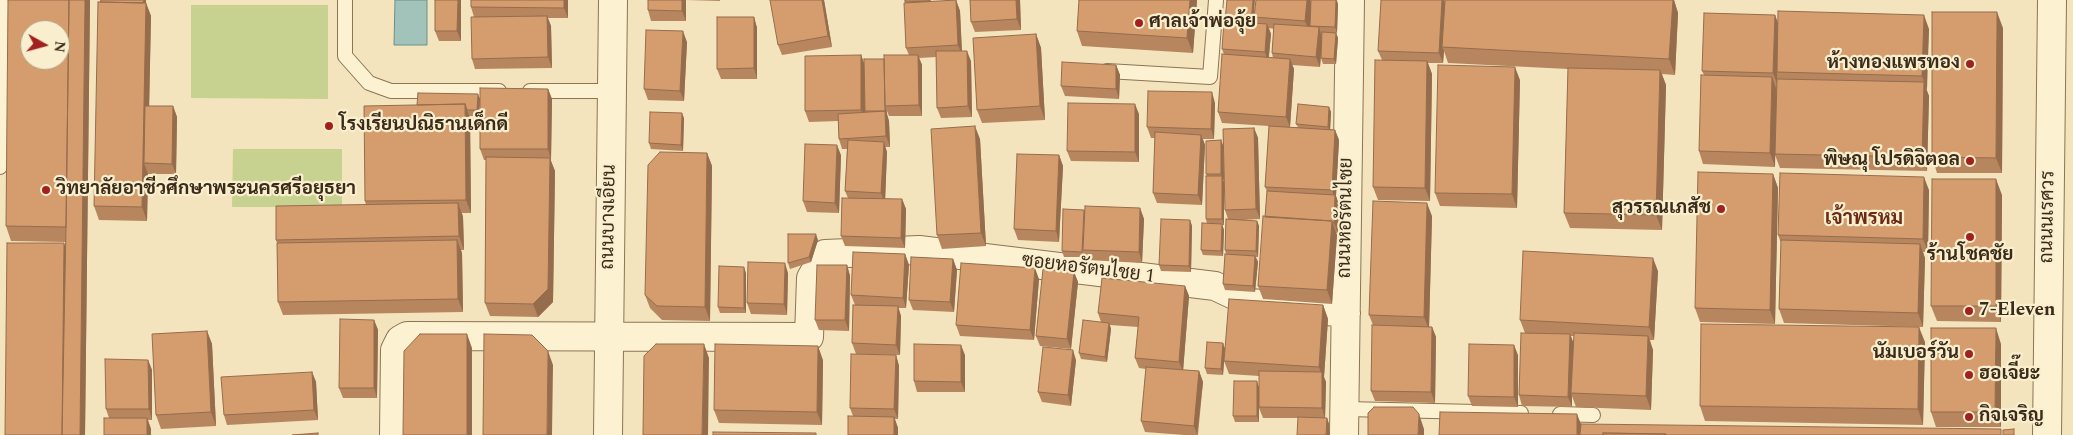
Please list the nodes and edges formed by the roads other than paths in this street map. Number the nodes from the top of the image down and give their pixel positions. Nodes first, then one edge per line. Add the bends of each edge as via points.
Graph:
1 (4, 0) edge
2 (345, 0) edge
3 (613, 0) edge
4 (1216, 0) edge
5 (1350, 0) edge
6 (2052, 0) edge
7 (1107, 71) edge
8 (612, 91) junction
9 (0, 167) edge
10 (1346, 313) junction
11 (609, 337) junction
12 (1593, 415) dead end
13 (1344, 422) edge
14 (394, 435) edge
15 (608, 435) edge
16 (2046, 435) edge

1 - 9 lane
2 - 8 lane via 345,56 370,83 391,91
3 - 8 street, ถนนบางเอียน
4 - 7 lane via 1210,77
5 - 10 street, ถนนหอรัตนไชย
6 - 16 street, ถนนนเรศวร
8 - 11 street, ถนนบางเอียน
10 - 11 street, ซอยหอรัตนไชย 1 via 1251,303 1215,286 919,250 825,254 811,278 808,337
10 - 13 street, ถนนหอรัตนไชย
11 - 14 street via 407,336 400,340 395,350
11 - 15 street, ถนนบางเอียน
12 - 13 lane via 1539,414

